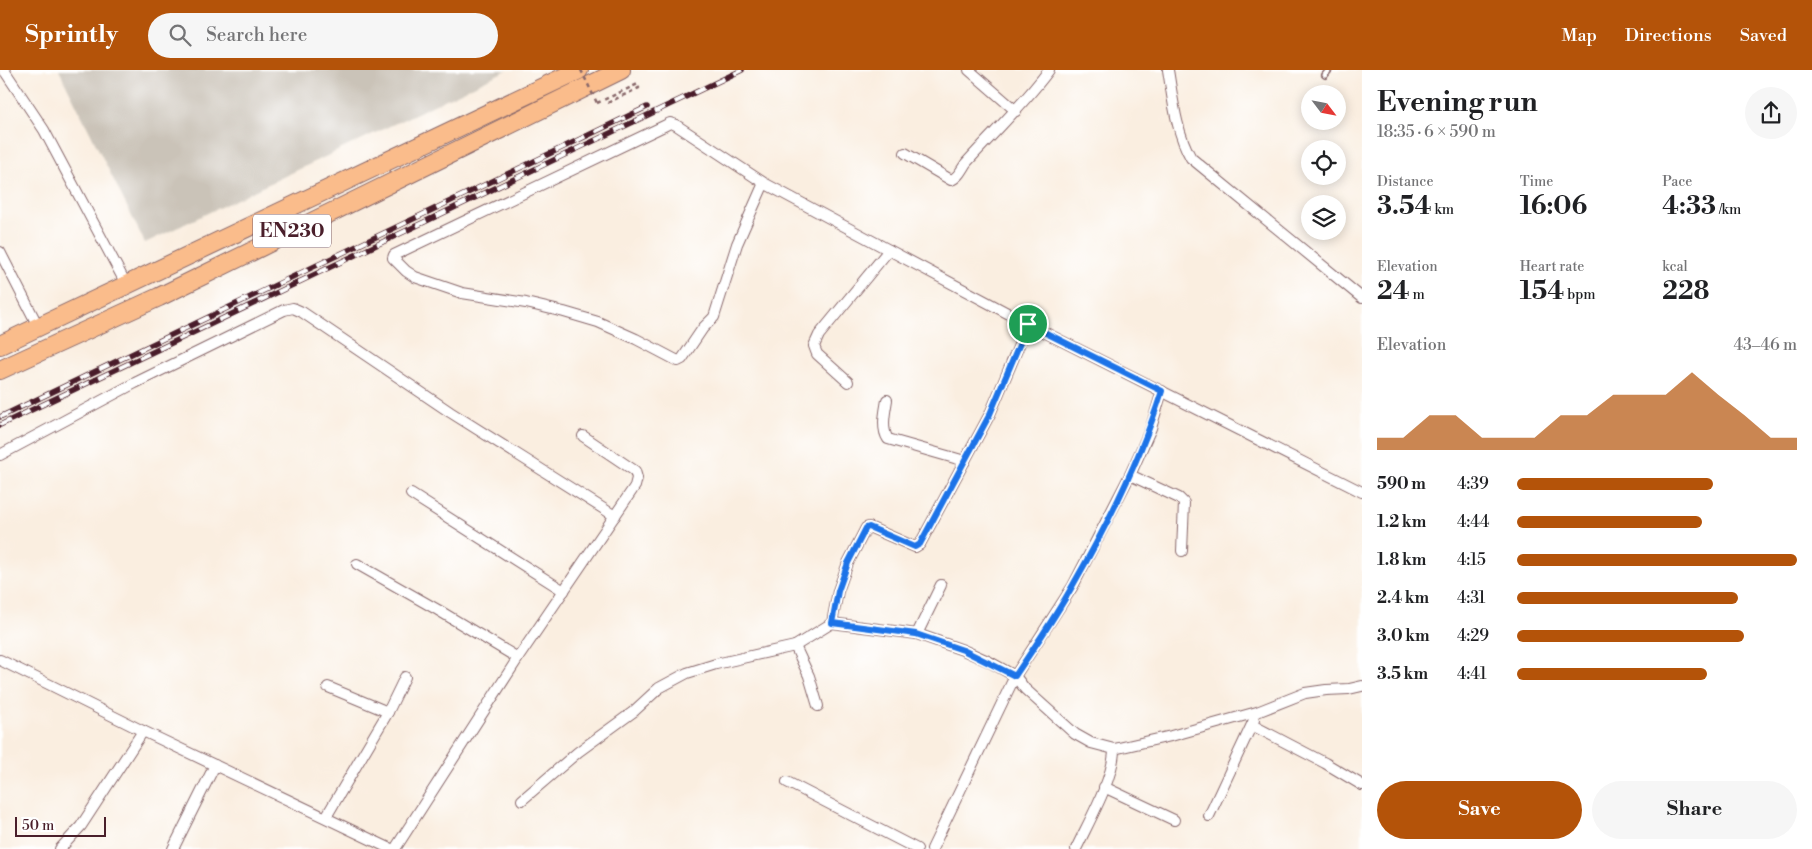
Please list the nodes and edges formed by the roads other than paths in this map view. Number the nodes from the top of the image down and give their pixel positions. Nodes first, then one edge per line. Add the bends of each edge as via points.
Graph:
1 (4, 70) edge
2 (580, 70) edge
3 (621, 70) edge
4 (969, 70) edge
5 (1049, 70) edge
6 (1168, 70) edge
7 (1016, 110) junction
8 (905, 153) dead end
9 (764, 183) junction
10 (889, 250) junction
11 (0, 252) edge
12 (126, 284) junction
13 (1362, 298) edge
14 (1028, 324) junction
15 (38, 326) junction
16 (0, 345) edge
17 (0, 370) edge
18 (848, 382) dead end
19 (1162, 391) junction
20 (887, 400) dead end
21 (583, 436) dead end
22 (0, 455) edge
23 (965, 461) junction
24 (1130, 475) junction
25 (1362, 492) edge
26 (411, 494) dead end
27 (615, 516) junction
28 (1182, 551) dead end
29 (357, 564) dead end
30 (941, 584) dead end
31 (564, 591) junction
32 (832, 623) junction
33 (916, 634) junction
34 (795, 646) junction
35 (518, 658) junction
36 (0, 660) edge
37 (1015, 676) junction
38 (405, 677) dead end
39 (1362, 686) edge
40 (328, 687) dead end
41 (818, 706) dead end
42 (388, 712) junction
43 (1257, 712) junction
44 (1252, 725) junction
45 (143, 730) junction
46 (1114, 749) junction
47 (215, 765) junction
48 (787, 782) dead end
49 (1362, 785) edge
50 (1104, 787) junction
51 (522, 800) dead end
52 (1209, 816) dead end
53 (326, 817) junction
54 (1174, 820) dead end
55 (60, 849) edge
56 (173, 849) edge
57 (391, 849) edge
58 (395, 849) edge
59 (917, 849) edge
60 (932, 849) edge
61 (1076, 849) edge

1 - 12 street via 44,130
2 - 12 highway, EN230
3 - 17 highway, EN230 via 159,297
4 - 7 street
5 - 7 street
6 - 13 street via 1174,109 1191,158
7 - 8 street via 955,179 951,180
9 - 9 street via 737,244 714,317 678,361 598,322 526,303 462,293 415,277 394,258 394,255 670,123
9 - 10 street
10 - 14 street
10 - 18 street via 819,335 814,346 817,354
11 - 15 street
12 - 15 highway, EN230
14 - 19 street
14 - 23 street via 990,414
15 - 16 highway, EN230
19 - 24 street
19 - 25 street
20 - 23 street via 884,416 888,439
21 - 27 street via 635,471 635,486
22 - 27 street via 135,383 293,308
23 - 32 street via 920,544 915,547 869,527 863,530 838,591
24 - 28 street via 1180,498 1184,503
24 - 37 street via 1073,586
26 - 31 street
27 - 31 street
29 - 35 street
30 - 33 street
31 - 35 street
32 - 33 street
32 - 34 street
33 - 37 street via 963,650
34 - 41 street
34 - 51 street via 716,664 666,684
35 - 58 street
36 - 45 street
37 - 46 street via 1075,734 1091,743
37 - 60 street
38 - 42 street
39 - 43 street via 1305,693
40 - 42 street
42 - 53 street
43 - 44 street
43 - 46 street
44 - 49 street
44 - 52 street
45 - 47 street
45 - 55 street via 81,826
46 - 50 street via 1114,762
47 - 53 street
47 - 56 street
48 - 59 street
50 - 54 street
50 - 61 street
53 - 57 street

